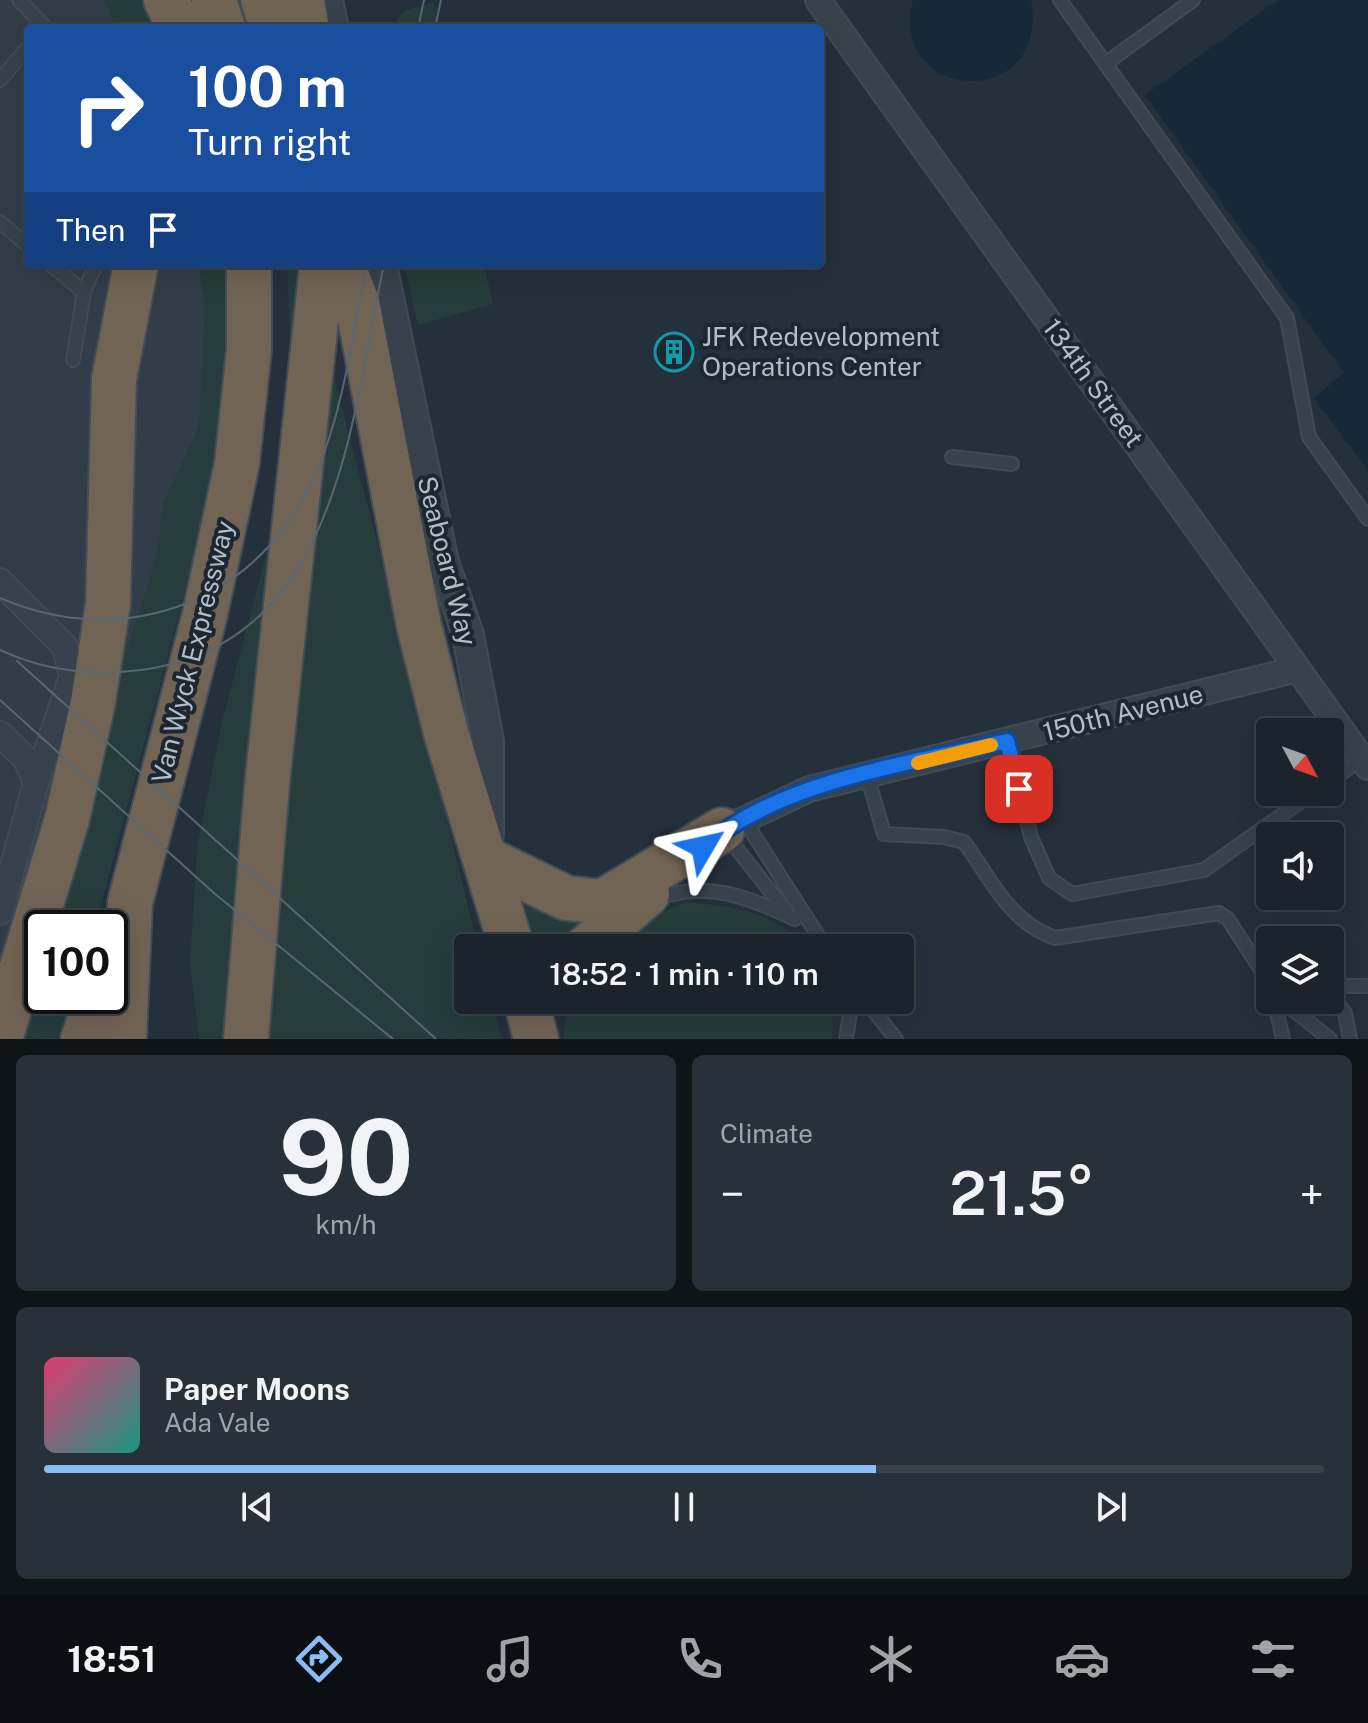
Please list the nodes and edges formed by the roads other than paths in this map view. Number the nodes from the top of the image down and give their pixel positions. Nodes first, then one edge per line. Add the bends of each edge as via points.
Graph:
1 (19, 0) edge
2 (166, 0) edge
3 (204, 0) edge
4 (214, 0) edge
5 (263, 0) edge
6 (302, 0) edge
7 (327, 0) edge
8 (818, 0) edge
9 (1060, 0) edge
10 (1193, 0) edge
11 (41, 24) edge
12 (178, 24) edge
13 (198, 24) edge
14 (222, 24) edge
15 (271, 24) edge
16 (306, 24) edge
17 (332, 24) edge
18 (24, 52) edge
19 (1105, 64) junction
20 (0, 80) edge
21 (0, 222) edge
22 (24, 229) edge
23 (17, 237) junction
24 (24, 243) edge
25 (55, 268) edge
26 (94, 268) edge
27 (135, 268) edge
28 (248, 268) edge
29 (322, 268) edge
30 (382, 268) edge
31 (349, 277) edge
32 (84, 292) junction
33 (73, 360) dead end
34 (952, 457) dead end
35 (1012, 464) dead end
36 (1368, 519) edge
37 (0, 581) edge
38 (1298, 669) junction
39 (0, 734) edge
40 (1007, 741) junction
41 (1363, 751) edge
42 (1344, 768) edge
43 (867, 775) junction
44 (36, 783) junction
45 (1294, 806) edge
46 (733, 824) junction
47 (488, 860) junction
48 (6, 869) edge
49 (130, 903) junction
50 (128, 910) edge
51 (0, 912) edge
52 (624, 913) junction
53 (795, 919) junction
54 (814, 932) joint
55 (508, 934) edge
56 (601, 934) edge
57 (1256, 962) edge
58 (1344, 986) edge
59 (1368, 986) edge
60 (1344, 1012) edge
61 (92, 1014) edge
62 (530, 1014) edge
63 (557, 1014) edge
64 (850, 1014) edge
65 (876, 1014) edge
66 (1277, 1014) edge
67 (1299, 1014) edge
68 (0, 1039) edge
69 (83, 1039) edge
70 (124, 1039) edge
71 (246, 1039) edge
72 (536, 1039) edge
73 (554, 1039) edge
74 (846, 1039) edge
75 (896, 1039) edge
76 (1283, 1039) edge
77 (1330, 1039) edge
78 (1350, 1039) edge

1 - 11 lane
2 - 12 highway
3 - 13 highway
4 - 14 highway
5 - 15 highway
6 - 16 highway
7 - 17 street
8 - 38 street, 134th Street
9 - 19 lane
10 - 19 lane
18 - 20 lane
19 - 36 lane via 1287,318 1309,437
21 - 23 lane
22 - 23 lane
23 - 24 lane
25 - 32 lane
26 - 32 lane
27 - 68 highway via 114,379 108,604 93,702 67,819
28 - 49 highway, Van Wyck Expressway via 249,350 229,509
29 - 71 highway
30 - 47 street, Seaboard Way via 443,562 468,635 488,741
31 - 47 highway via 419,626 446,733
32 - 33 lane
34 - 35 lane
37 - 44 street via 65,647 72,676
38 - 40 street, 150th Avenue
38 - 41 street, 134th Street
39 - 44 street via 26,759
40 - 43 street, 150th Avenue
40 - 45 lane via 1031,837 1049,878 1072,894 1204,870
41 - 42 lane
43 - 46 street, 150th Avenue via 793,795
43 - 57 lane via 884,834 964,842 1018,920 1036,931 1055,938 1219,913
44 - 48 street
46 - 47 highway via 602,902 566,898
46 - 52 highway
46 - 53 lane via 777,902
46 - 54 lane via 791,890
47 - 55 highway
48 - 51 street
49 - 50 highway
49 - 70 highway, Van Wyck Expressway
52 - 53 lane via 672,893 711,889
52 - 56 highway
53 - 54 lane
58 - 59 lane
60 - 78 lane
61 - 69 highway
62 - 72 highway
63 - 73 highway
64 - 74 lane
65 - 75 lane
66 - 76 lane
67 - 77 lane

